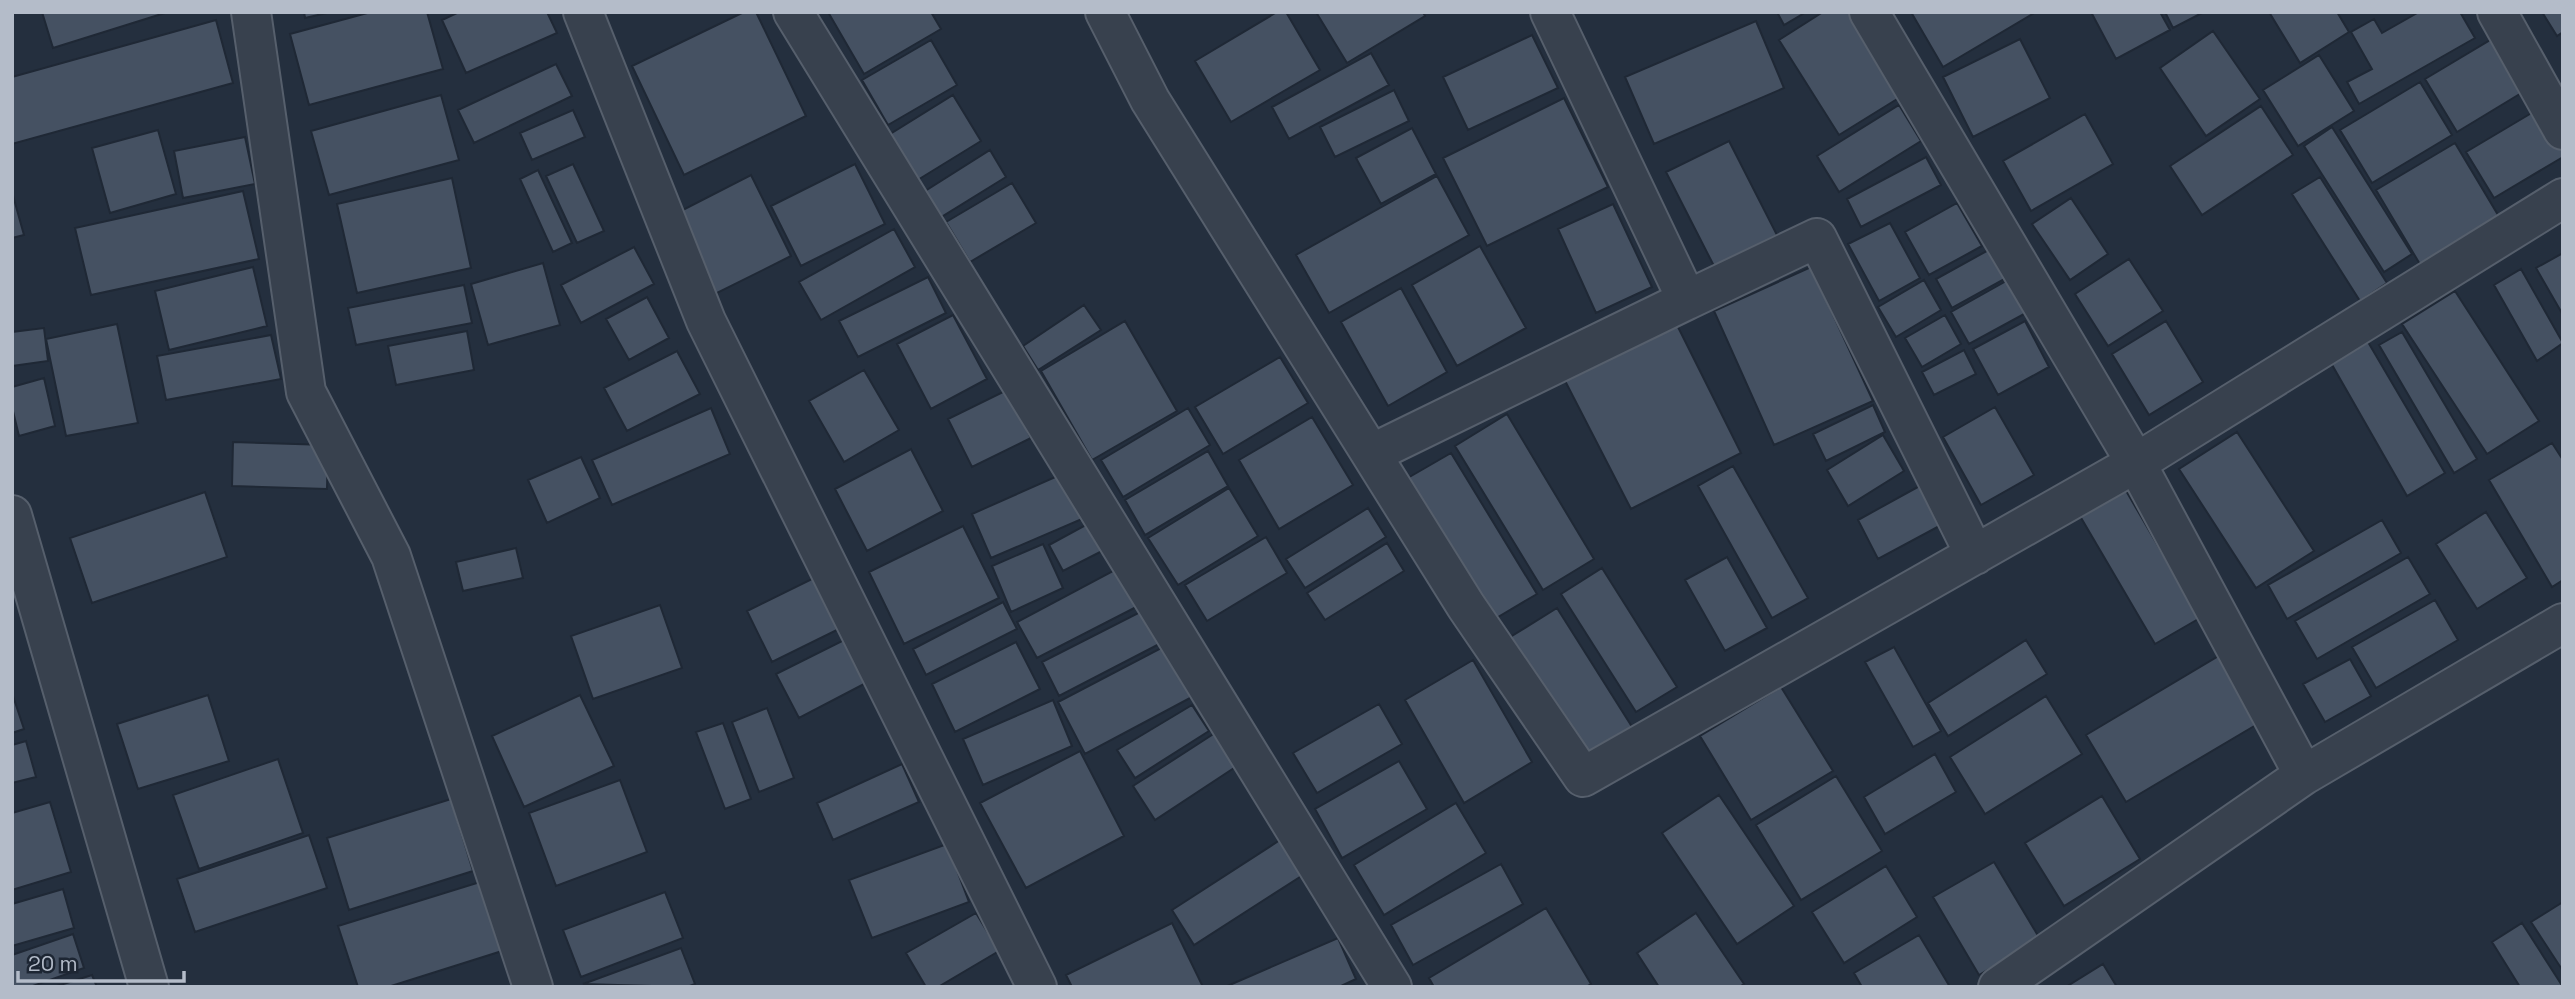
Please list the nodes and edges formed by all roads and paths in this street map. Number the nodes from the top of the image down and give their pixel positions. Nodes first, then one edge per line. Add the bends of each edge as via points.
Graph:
1 (251, 12) edge
2 (583, 12) edge
3 (793, 12) edge
4 (1105, 12) edge
5 (1550, 12) edge
6 (1870, 12) edge
7 (2497, 12) edge
8 (2563, 130) edge
9 (2563, 198) edge
10 (1687, 300) junction
11 (1371, 454) junction
12 (2136, 463) junction
13 (12, 515) edge
14 (1975, 555) junction
15 (2563, 624) edge
16 (2304, 775) junction
17 (149, 987) edge
18 (533, 987) edge
19 (1037, 987) edge
20 (1392, 987) edge
21 (1998, 987) edge

1 - 18 street via 306,392 391,556
2 - 19 street via 706,321
3 - 20 street
4 - 11 street via 1150,100
5 - 10 street
6 - 12 street
7 - 8 street
9 - 12 street
10 - 11 street
10 - 14 street via 1817,238
11 - 14 street via 1466,606 1583,777
12 - 14 street
12 - 16 street
13 - 17 street
15 - 16 street
16 - 21 street

